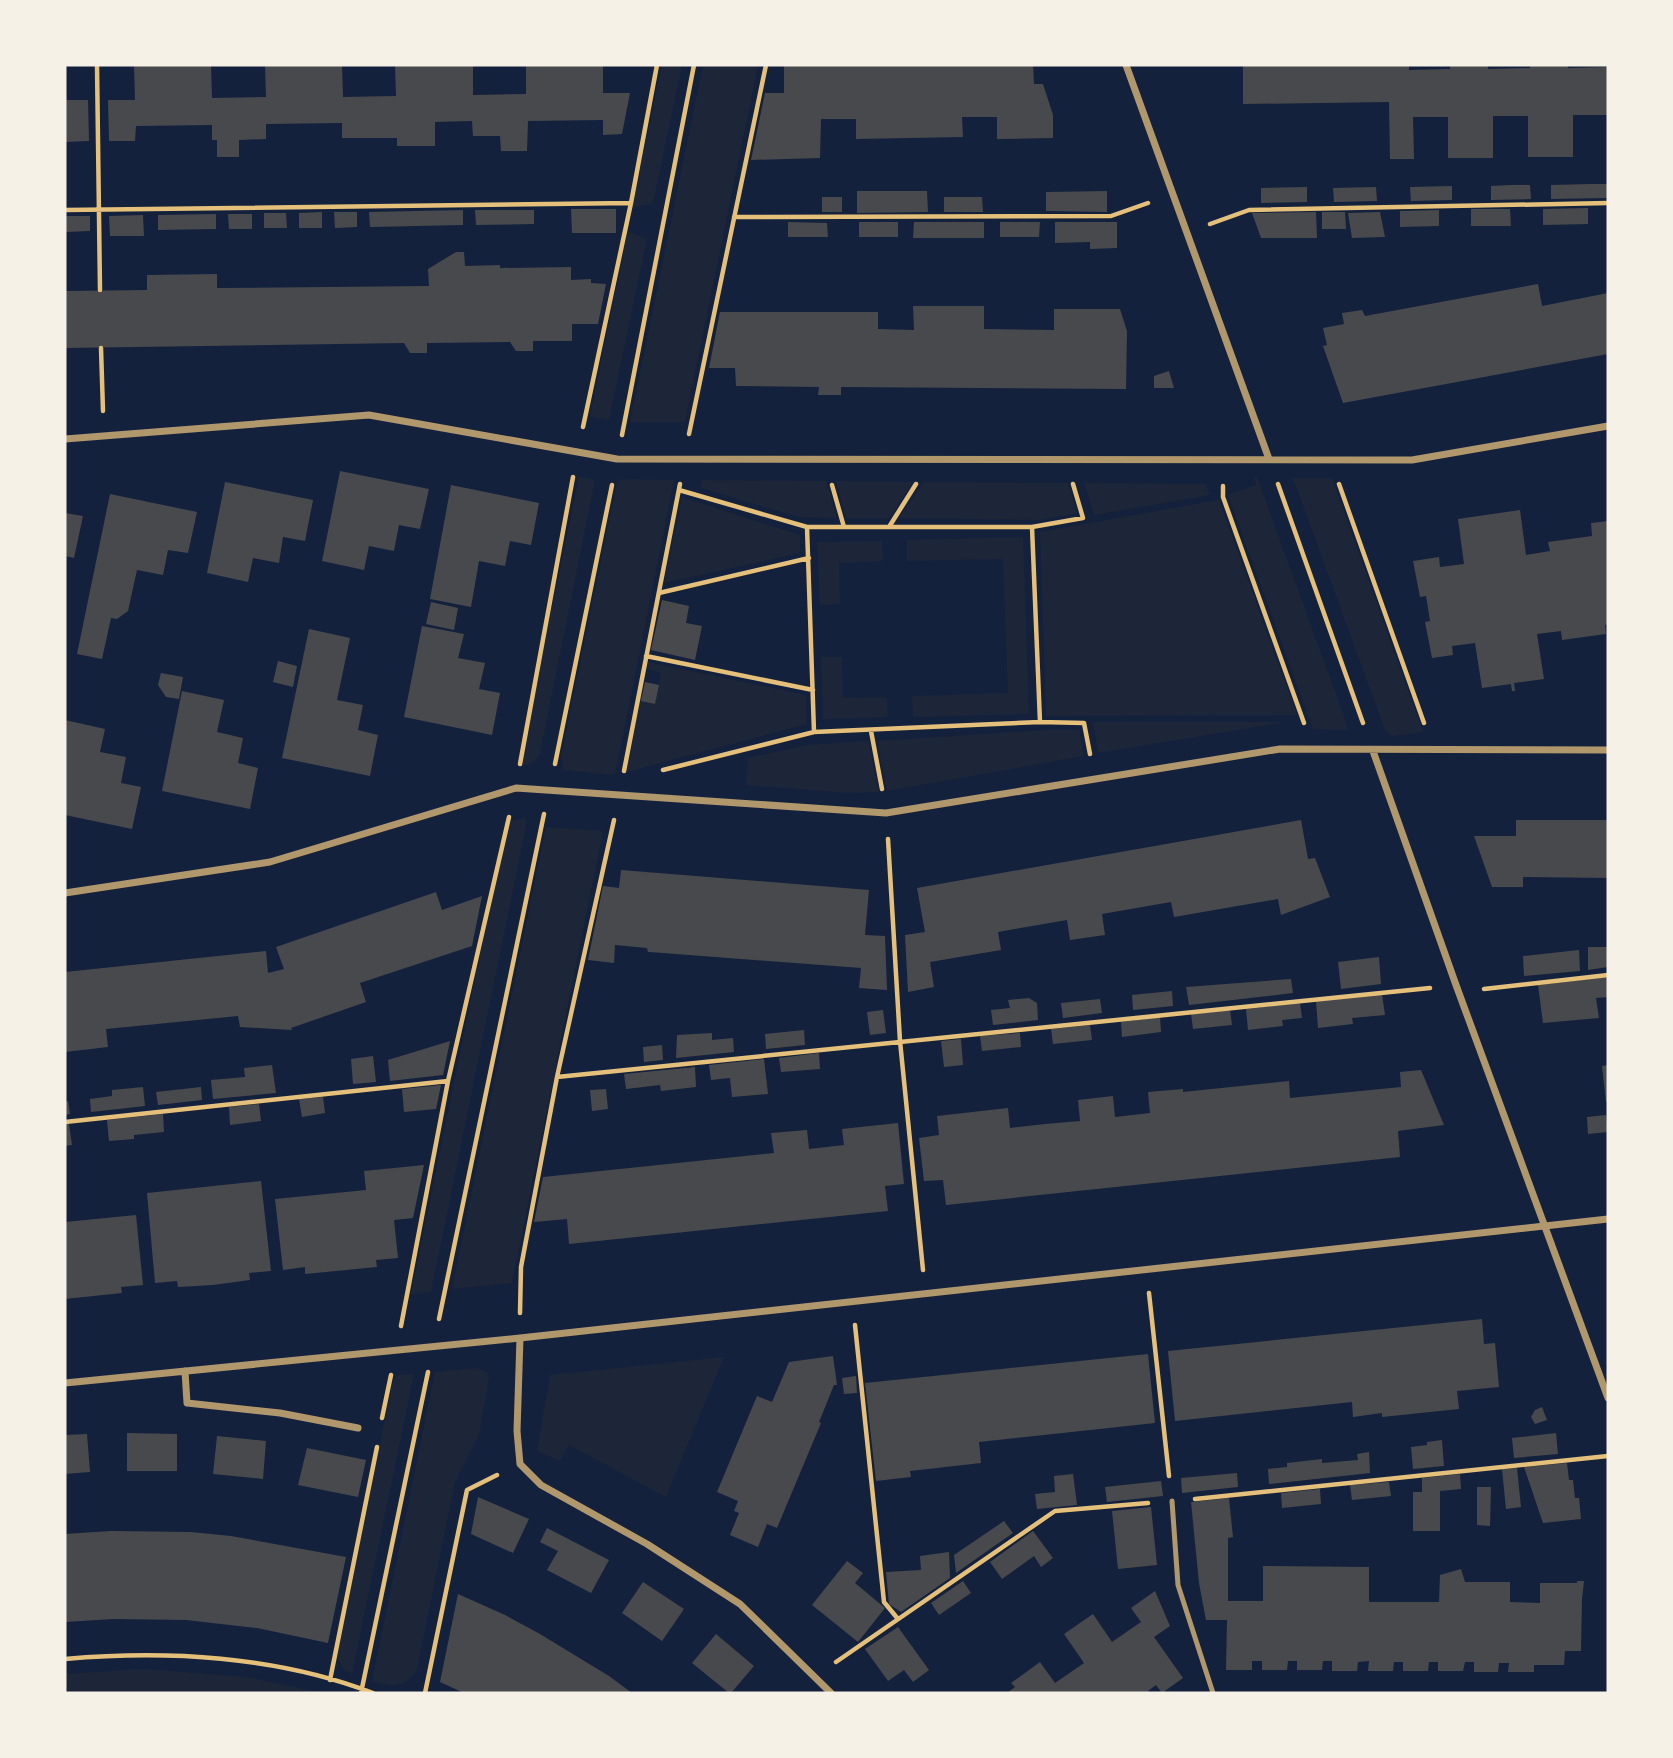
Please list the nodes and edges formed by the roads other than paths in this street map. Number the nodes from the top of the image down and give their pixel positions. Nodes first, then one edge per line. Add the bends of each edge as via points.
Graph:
1 (1126, 65) edge
2 (1608, 426) edge
3 (65, 439) edge
4 (1269, 459) junction
5 (1608, 750) edge
6 (1373, 751) junction
7 (65, 893) edge
8 (1608, 1219) edge
9 (1546, 1226) junction
10 (520, 1338) junction
11 (185, 1371) junction
12 (65, 1384) edge
13 (1608, 1398) edge
14 (358, 1428) dead end
15 (1172, 1501) road end
16 (831, 1693) edge
17 (1213, 1693) edge

1 - 4 street
2 - 4 street via 1412,460
3 - 4 street via 369,415 617,458
5 - 6 street
6 - 7 street via 1280,750 886,813 516,788 270,862
6 - 9 street
8 - 9 street
9 - 10 street
9 - 13 street
10 - 11 street
10 - 16 street via 520,1464 541,1485 647,1544 740,1604
11 - 12 street
11 - 14 street via 187,1403 280,1413
15 - 17 lane via 1178,1584

